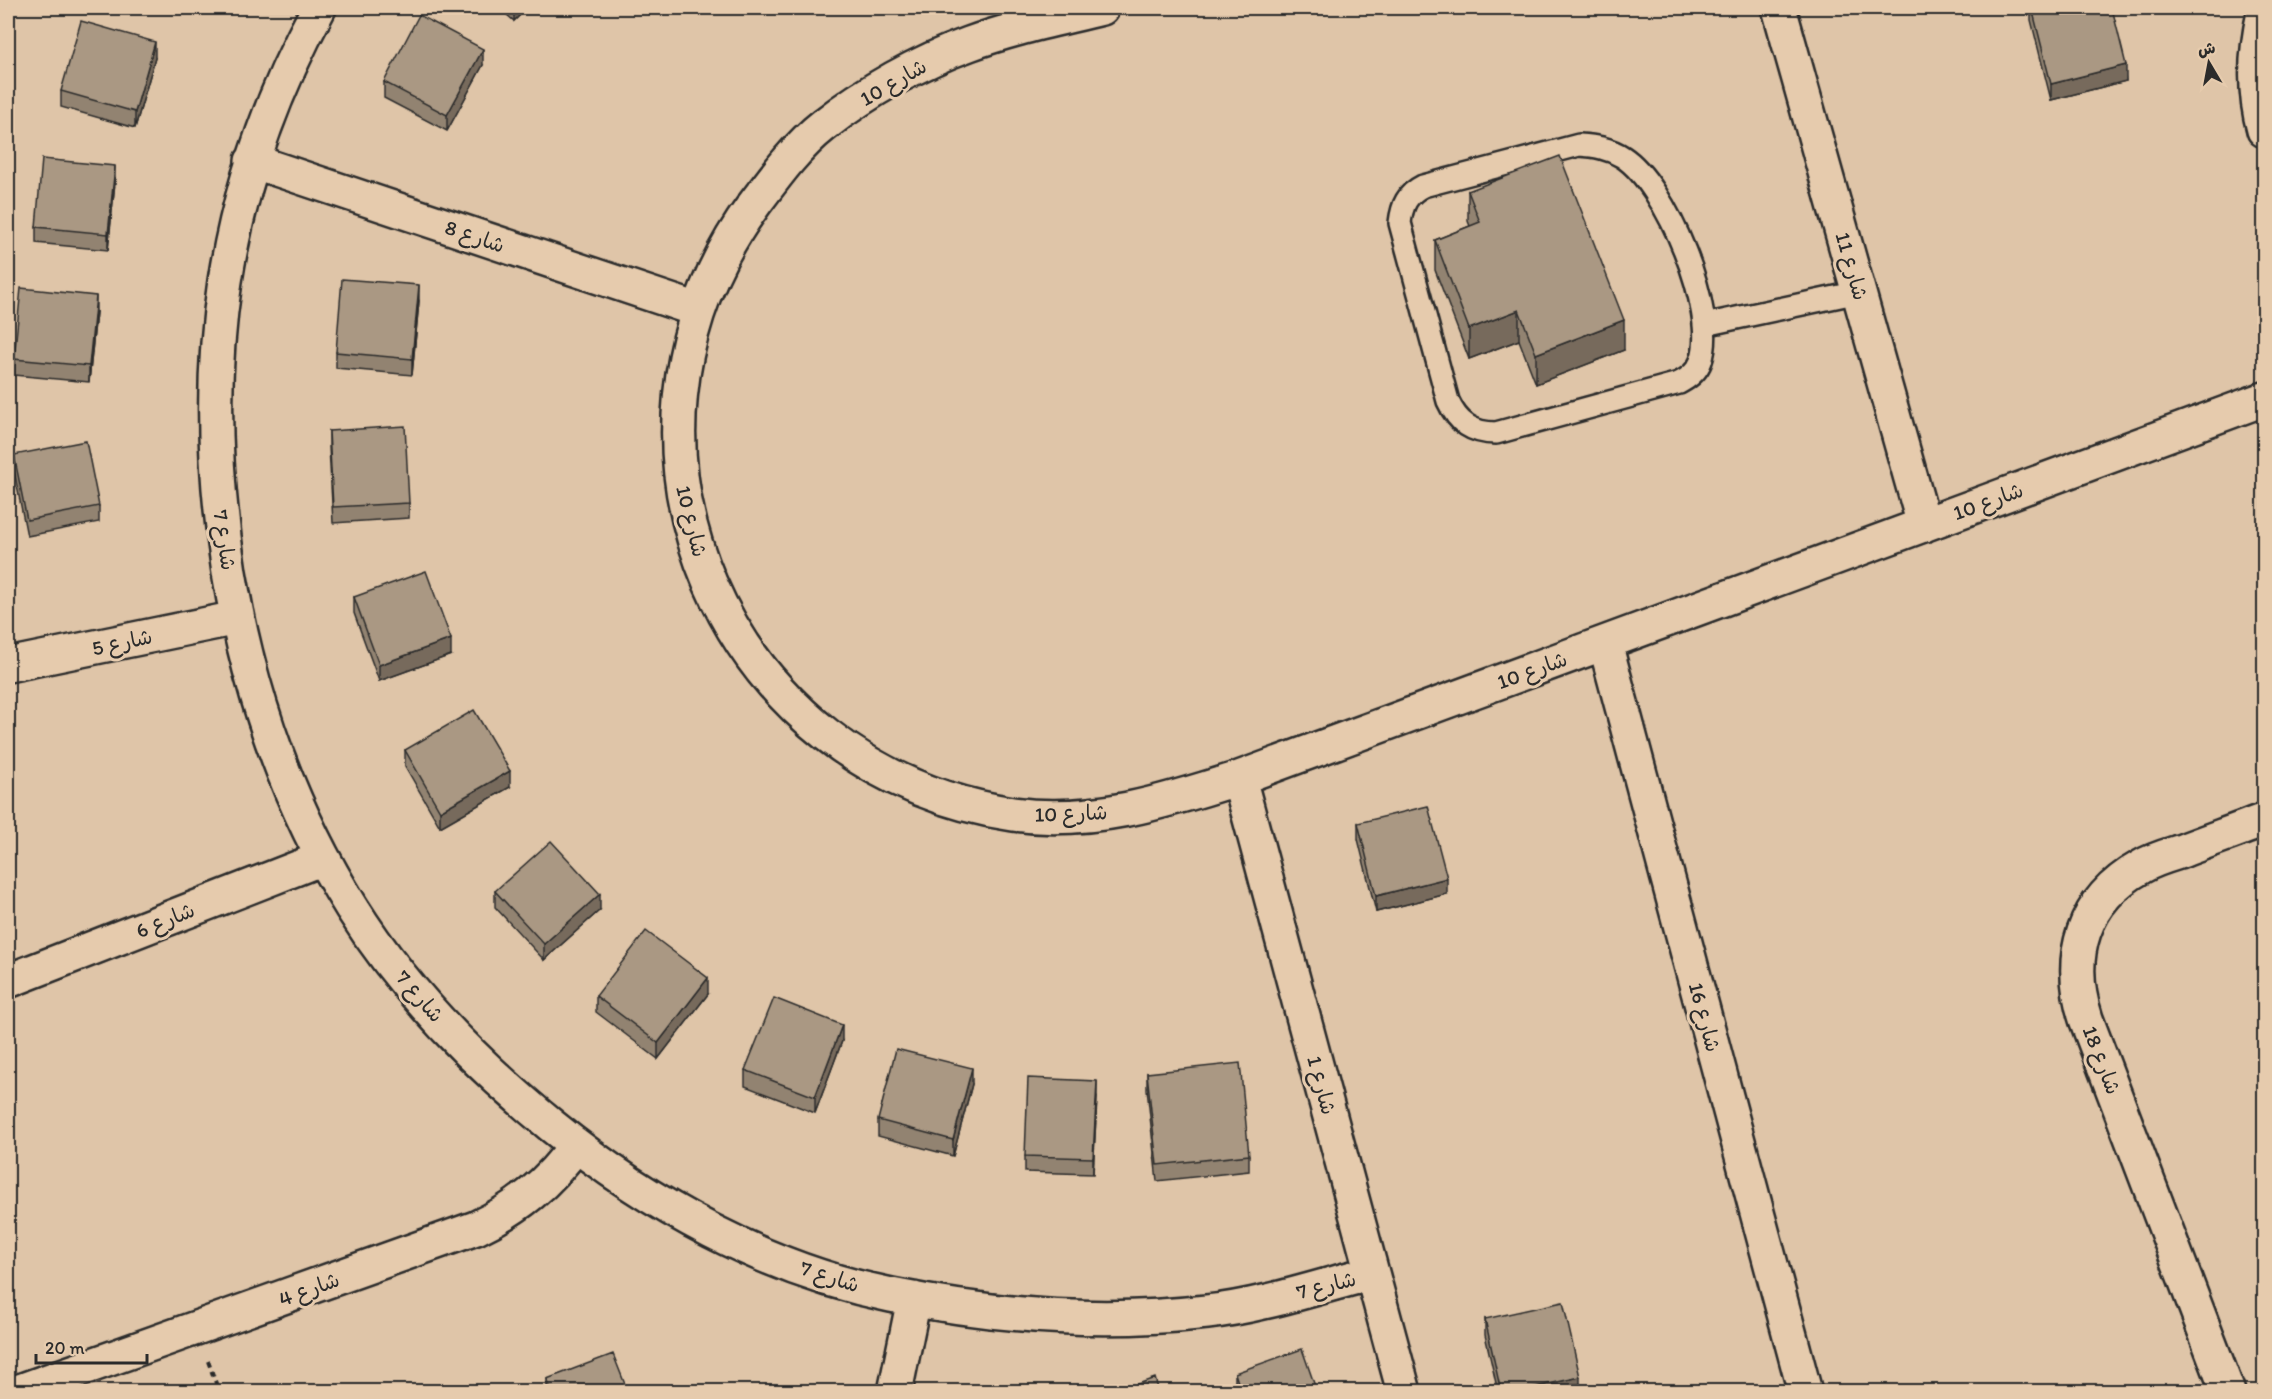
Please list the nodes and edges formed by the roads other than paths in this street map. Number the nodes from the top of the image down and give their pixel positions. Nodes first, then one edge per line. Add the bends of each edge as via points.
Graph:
1 (319, 8) edge
2 (1102, 8) edge
3 (1779, 8) edge
4 (2265, 13) edge
5 (2265, 130) edge
6 (252, 161) junction
7 (1859, 292) junction
8 (698, 310) junction
9 (1704, 325) junction
10 (2265, 399) edge
11 (1924, 525) junction
12 (237, 618) junction
13 (1605, 643) junction
14 (8, 665) edge
15 (1239, 778) junction
16 (2265, 820) edge
17 (323, 858) junction
18 (8, 981) edge
19 (576, 1145) junction
20 (1372, 1273) junction
21 (914, 1299) junction
22 (17, 1392) edge
23 (895, 1392) edge
24 (1404, 1392) edge
25 (1805, 1392) edge
26 (2228, 1392) edge

1 - 6 street, شارع 7 via 290,64
2 - 8 street, شارع 10 via 970,44 929,61 823,125 796,152 738,227
3 - 7 street, شارع 11
4 - 5 street via 2256,68
6 - 8 street, شارع 8
6 - 12 street, شارع 7 via 223,282 215,359 217,481
7 - 9 lane
7 - 11 street, شارع 11
8 - 15 street, شارع 10 via 684,365 678,422 681,478 692,534 710,587 736,637 810,723 856,757 905,783 959,803 1014,814 1109,814
9 - 9 lane via 1693,273 1667,212 1635,166 1609,149 1579,145 1423,186 1413,191 1402,209 1400,223 1448,401 1460,421 1471,429 1496,433 1679,383 1695,372 1701,362
10 - 11 street, شارع 10
11 - 13 street, شارع 10
12 - 14 street, شارع 5
12 - 17 street, شارع 7 via 271,744
13 - 15 street, شارع 10
13 - 25 street, شارع 16
15 - 20 street, شارع 1
16 - 26 street, شارع 18 via 2142,866 2122,879 2104,895 2091,916 2078,958 2077,979 2086,1019
17 - 18 street, شارع 6
17 - 19 street, شارع 7 via 354,911 431,1011 505,1086
19 - 21 street, شارع 7 via 635,1187 696,1223 758,1252 833,1279
19 - 22 street, شارع 4 via 541,1187 500,1217 476,1228
20 - 21 street, شارع 7 via 1213,1312 1136,1317 1040,1316
20 - 24 street, شارع 1
21 - 23 street

